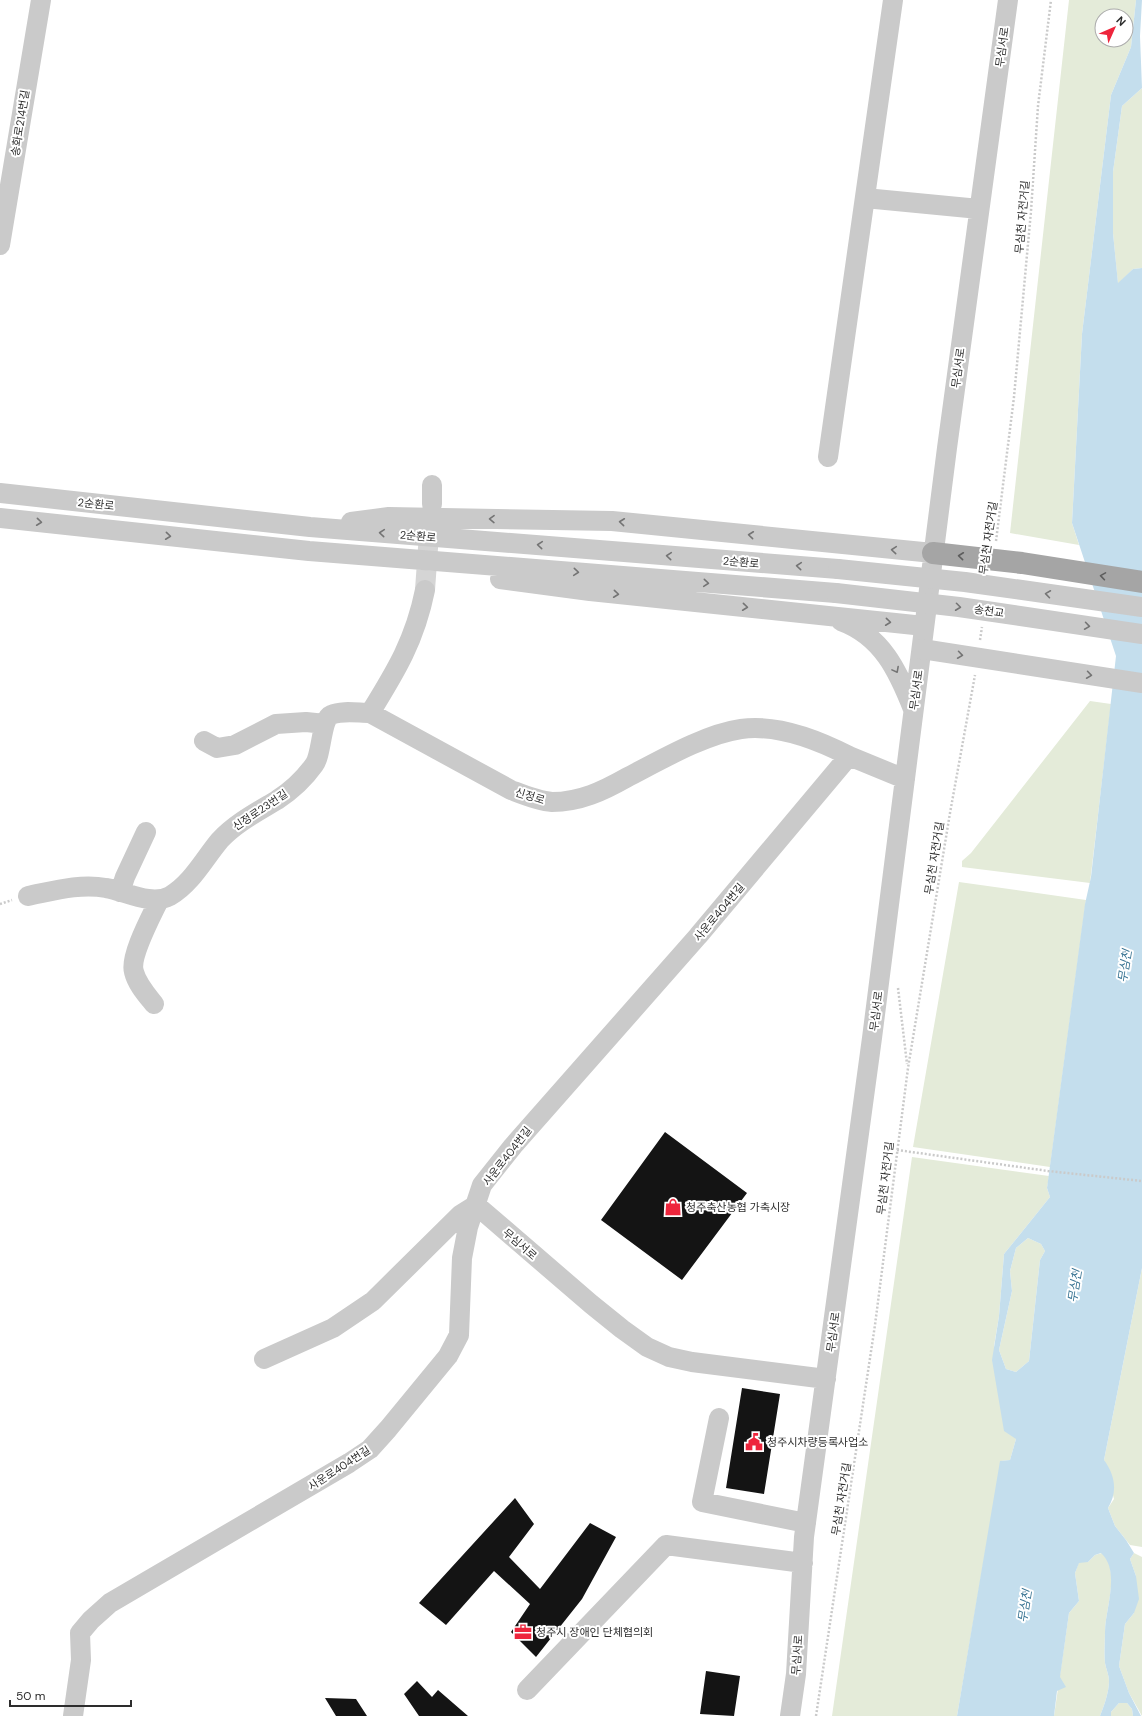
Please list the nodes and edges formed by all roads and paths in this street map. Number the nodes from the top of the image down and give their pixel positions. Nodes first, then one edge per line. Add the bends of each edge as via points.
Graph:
1 (40, 0) edge
2 (893, 0) edge
3 (1008, 0) edge
4 (1051, 0) edge
5 (865, 198) junction
6 (979, 209) junction
7 (0, 245) edge
8 (828, 457) dead end
9 (0, 493) edge
10 (0, 518) edge
11 (310, 527) junction
12 (996, 543) dead end
13 (259, 546) junction
14 (850, 546) junction
15 (933, 553) junction
16 (1142, 582) edge
17 (425, 590) tunnel mouth
18 (1142, 607) edge
19 (822, 614) junction
20 (857, 618) junction
21 (984, 620) dead end
22 (924, 626) junction
23 (1142, 634) edge
24 (980, 643) dead end
25 (922, 649) junction
26 (975, 674) dead end
27 (1142, 683) edge
28 (913, 710) junction
29 (370, 713) junction
30 (325, 724) junction
31 (204, 741) dead end
32 (849, 756) junction
33 (905, 780) junction
34 (146, 832) dead end
35 (120, 892) junction
36 (28, 896) dead end
37 (159, 900) junction
38 (897, 983) dead end
39 (154, 1004) dead end
40 (908, 1068) junction
41 (897, 1150) junction
42 (1142, 1182) edge
43 (476, 1205) junction
44 (264, 1359) dead end
45 (826, 1379) junction
46 (718, 1418) dead end
47 (806, 1523) junction
48 (802, 1563) junction
49 (527, 1690) dead end
50 (73, 1716) edge
51 (790, 1716) edge
52 (816, 1716) edge

1 - 7 street, 송화로214번길
2 - 5 street
3 - 6 street, 무심서로
4 - 12 path, 무심천 자전거길 via 1038,106 1014,397
5 - 6 street
5 - 8 street
6 - 15 street, 무심서로
9 - 11 street, 2순환로
10 -> 13 street
14 -> 11 street via 612,521 389,517
18 -> 11 street, 2순환로, bridge via 965,582 838,569
13 -> 19 street via 309,562 478,576 590,591
13 -> 23 street, 송천교, bridge via 836,593 959,607
15 -> 14 street
14 - 20 street via 872,564 879,580 871,609
16 -> 15 main road, bridge via 1022,563
15 - 22 street, 무심서로
17 - 29 street via 412,638
19 - 20 street
19 -> 28 street via 852,625 871,637 896,669
20 -> 22 street
21 - 24 path
22 - 25 street, 무심서로
25 -> 27 street, bridge
25 - 28 street, 무심서로
26 - 40 path, 무심천 자전거길
28 - 33 street, 무심서로
29 - 30 street via 330,715
29 - 32 street, 신정로 via 511,790 533,799 551,802 572,801 598,793 710,738 741,729 766,729 795,735 832,747
30 - 31 street via 276,724 235,745 217,748
30 - 37 street, 신정로23번길 via 316,764 301,781 279,799 232,828 181,888
32 - 33 street
32 - 43 street, 사운로404번길 via 698,936 513,1146 482,1185
33 - 45 street, 무심서로
34 - 35 street
35 - 36 street via 105,887 74,887
35 - 37 street
37 - 39 street via 145,928 133,971 140,986
38 - 40 path
40 - 41 path, 무심천 자전거길
41 - 42 path
41 - 52 path, 무심천 자전거길 via 875,1325
43 - 44 street via 460,1215 373,1301 332,1328
43 - 45 street, 무심서로 via 597,1309 647,1347 669,1357 692,1362
43 - 50 street, 사운로404번길 via 468,1227 462,1258 459,1335 448,1356 370,1449 110,1603 91,1620 80,1633 81,1660
45 - 47 street, 무심서로
46 - 47 street via 702,1502
47 - 48 street, 무심서로
48 - 49 street via 666,1545
48 - 51 street, 무심서로 via 796,1674

